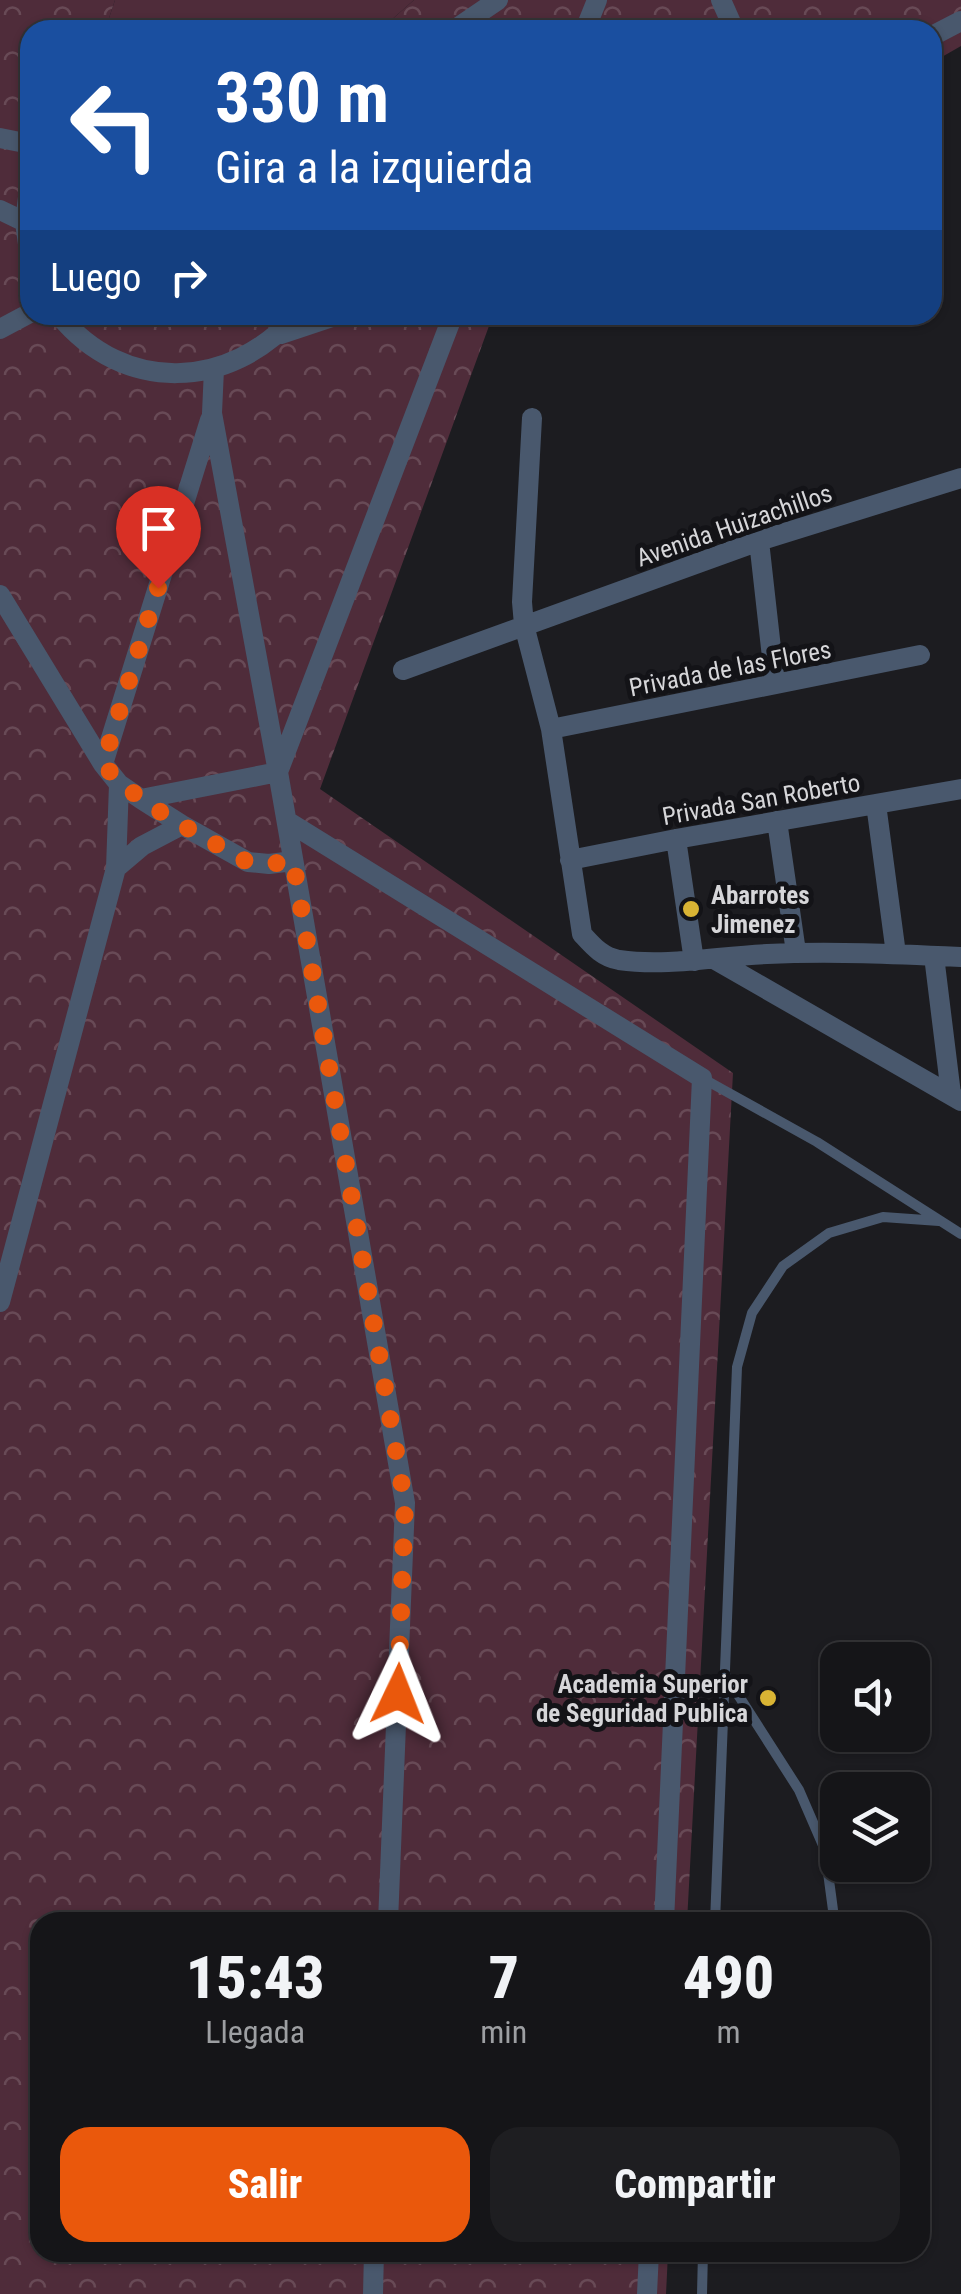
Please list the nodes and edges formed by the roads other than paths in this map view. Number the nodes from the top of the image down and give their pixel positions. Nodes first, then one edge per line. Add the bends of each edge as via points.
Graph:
1 (498, 0) edge
2 (469, 20) edge
3 (67, 325) edge
4 (288, 325) edge
5 (308, 325) edge
6 (449, 325) edge
7 (279, 335) junction
8 (214, 369) junction
9 (212, 413) junction
10 (532, 418) dead end
11 (961, 478) edge
12 (759, 541) junction
13 (0, 595) edge
14 (524, 624) junction
15 (920, 655) dead end
16 (403, 670) dead end
17 (775, 684) junction
18 (551, 729) junction
19 (103, 764) junction
20 (278, 772) junction
21 (120, 784) junction
22 (961, 788) edge
23 (141, 799) junction
24 (876, 804) junction
25 (776, 821) junction
26 (286, 822) junction
27 (182, 825) junction
28 (676, 838) junction
29 (570, 860) junction
30 (293, 861) junction
31 (116, 868) junction
32 (796, 952) junction
33 (896, 954) junction
34 (934, 956) junction
35 (961, 957) edge
36 (704, 960) junction
37 (702, 1078) junction
38 (956, 1098) edge
39 (939, 1220) junction
40 (961, 1234) edge
41 (0, 1302) edge
42 (725, 1675) junction
43 (388, 1912) edge
44 (664, 1912) edge
45 (715, 1912) edge
46 (832, 1912) edge
47 (374, 2262) edge
48 (649, 2262) edge
49 (703, 2262) edge
50 (373, 2294) edge
51 (648, 2294) edge
52 (702, 2294) edge

1 - 2 street
3 - 8 street via 132,367
4 - 7 street
5 - 7 street
6 - 20 street
7 - 8 street
8 - 9 street
9 - 19 street
9 - 20 street
10 - 14 street
11 - 12 street, Avenida Huizachillos
12 - 14 street, Avenida Huizachillos
12 - 17 street
13 - 19 street
14 - 16 street, Avenida Huizachillos
14 - 18 street
15 - 17 street, Privada de las Flores
17 - 18 street, Privada de las Flores
18 - 29 street
19 - 21 street
20 - 23 street
20 - 26 street
21 - 23 street
21 - 31 street
22 - 24 street, Privada San Roberto
23 - 27 street
24 - 25 street, Privada San Roberto
24 - 33 street
25 - 28 street, Privada San Roberto
25 - 32 street
26 - 30 street
26 - 37 street
27 - 30 street via 248,862
27 - 31 street
28 - 29 street, Privada San Roberto
28 - 36 street
29 - 36 street via 582,934 597,952 616,960
30 - 43 street via 405,1503
31 - 41 street
32 - 33 street
32 - 36 street
33 - 34 street
34 - 35 street
34 - 38 street
36 - 38 street
37 - 39 lane
37 - 44 street
39 - 40 lane
39 - 42 lane via 883,1217 829,1233 784,1266 752,1313 737,1368
42 - 45 lane
42 - 46 lane via 799,1790 824,1850
47 - 50 street
48 - 51 street
49 - 52 lane

